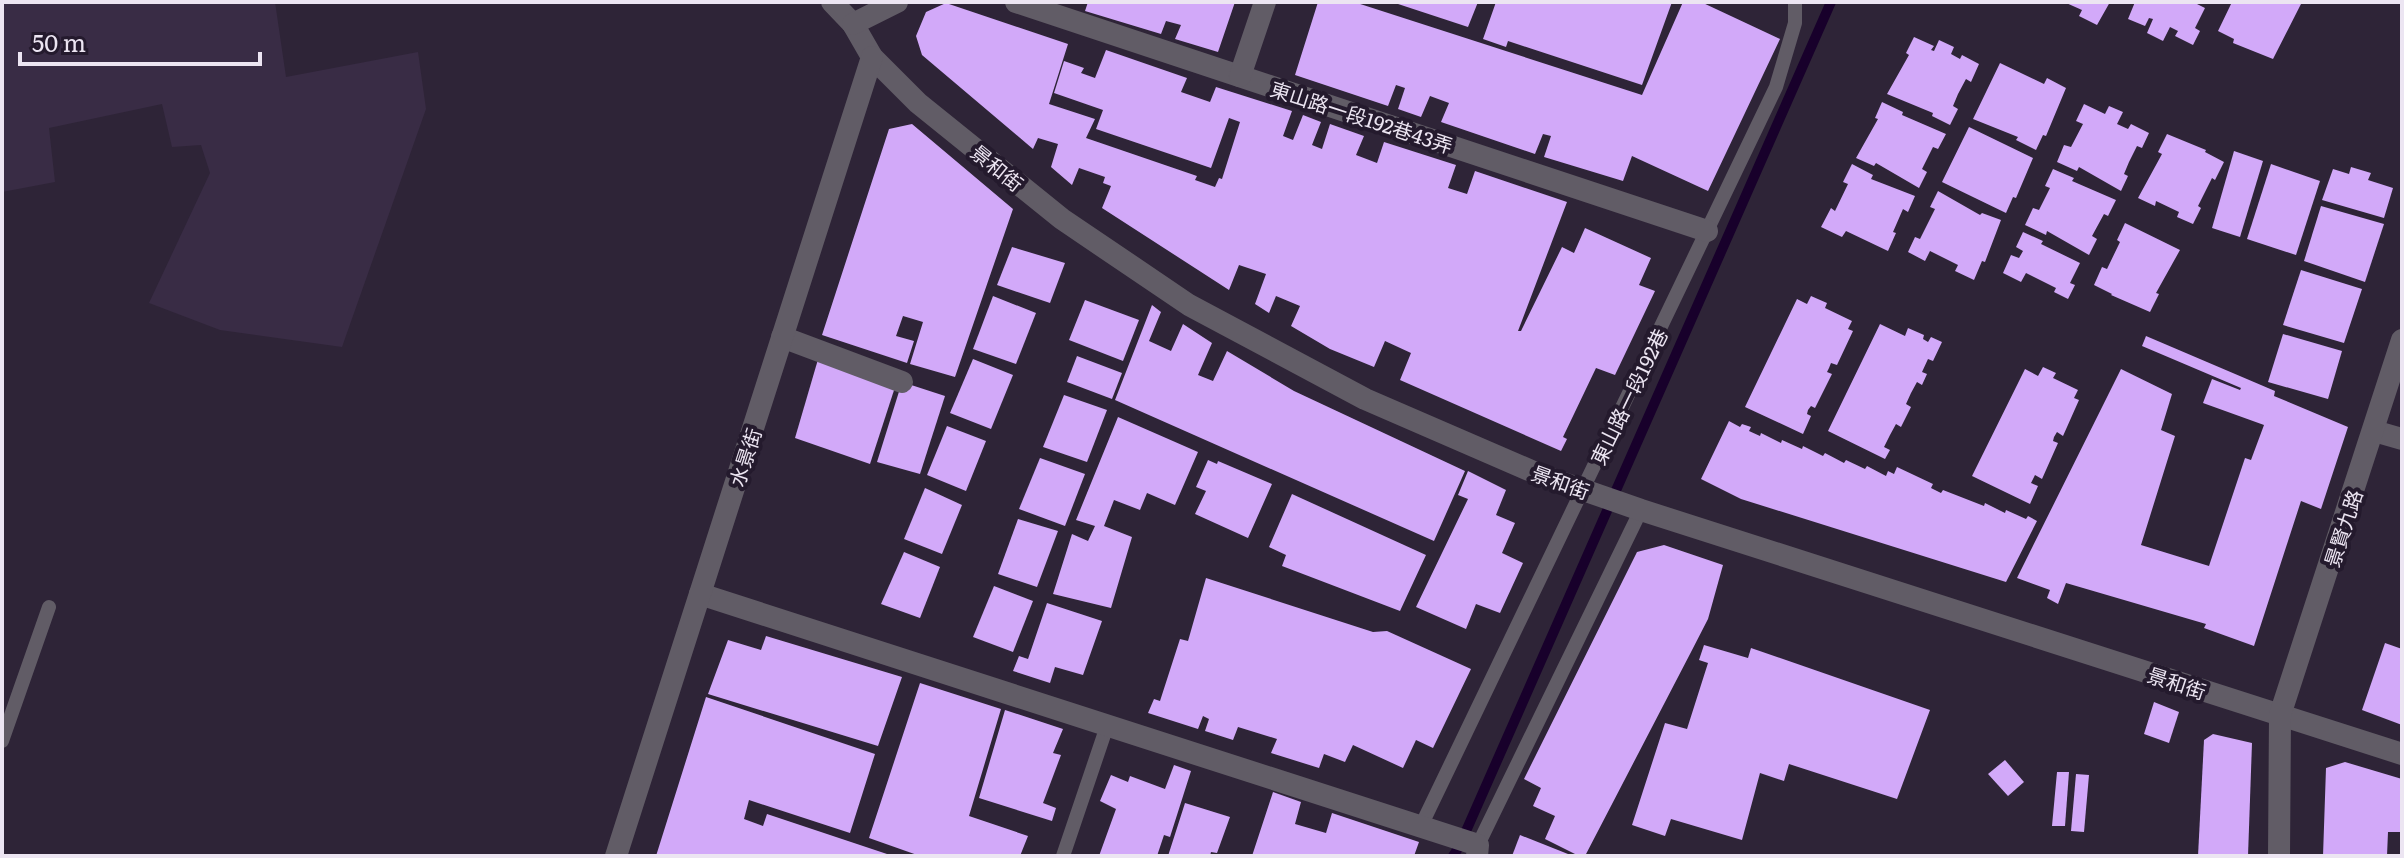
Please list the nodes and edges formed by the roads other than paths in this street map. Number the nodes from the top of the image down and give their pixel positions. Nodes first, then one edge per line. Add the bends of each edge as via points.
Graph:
1 (832, 2) edge
2 (897, 2) edge
3 (1016, 2) edge
4 (1265, 2) edge
5 (1795, 2) edge
6 (853, 24) junction
7 (872, 57) junction
8 (1240, 76) junction
9 (1707, 231) junction
10 (782, 337) junction
11 (2402, 340) edge
12 (902, 382) dead end
13 (2374, 431) junction
14 (2402, 439) edge
15 (1583, 490) junction
16 (1641, 510) junction
17 (700, 594) junction
18 (49, 607) dead end
19 (2280, 715) junction
20 (1107, 726) junction
21 (2, 741) edge
22 (2402, 754) edge
23 (1421, 826) junction
24 (1477, 850) edge
25 (616, 856) edge
26 (1063, 856) edge
27 (2279, 856) edge

1 - 6 street, 景和街
2 - 6 street
3 - 8 street, 東山路一段192巷43弄
4 - 8 street
5 - 9 lane, 東山路一段192巷 via 1795,23 1776,87
6 - 7 street, 景和街
7 - 10 street, 水景街
7 - 15 street, 景和街 via 918,103 1062,219 1189,305 1365,399
8 - 9 street, 東山路一段192巷43弄
9 - 15 lane, 東山路一段192巷
10 - 12 street
10 - 17 street, 水景街
11 - 13 street, 景賢九路
13 - 14 street
13 - 19 street, 景賢九路
15 - 16 street, 景和街
15 - 23 lane, 東山路一段192巷
16 - 19 street, 景和街
16 - 24 lane
17 - 20 street
17 - 25 street, 水景街
18 - 21 lane
19 - 22 street, 景和街
19 - 27 street, 景賢九路
20 - 23 street
20 - 26 lane
23 - 24 street

